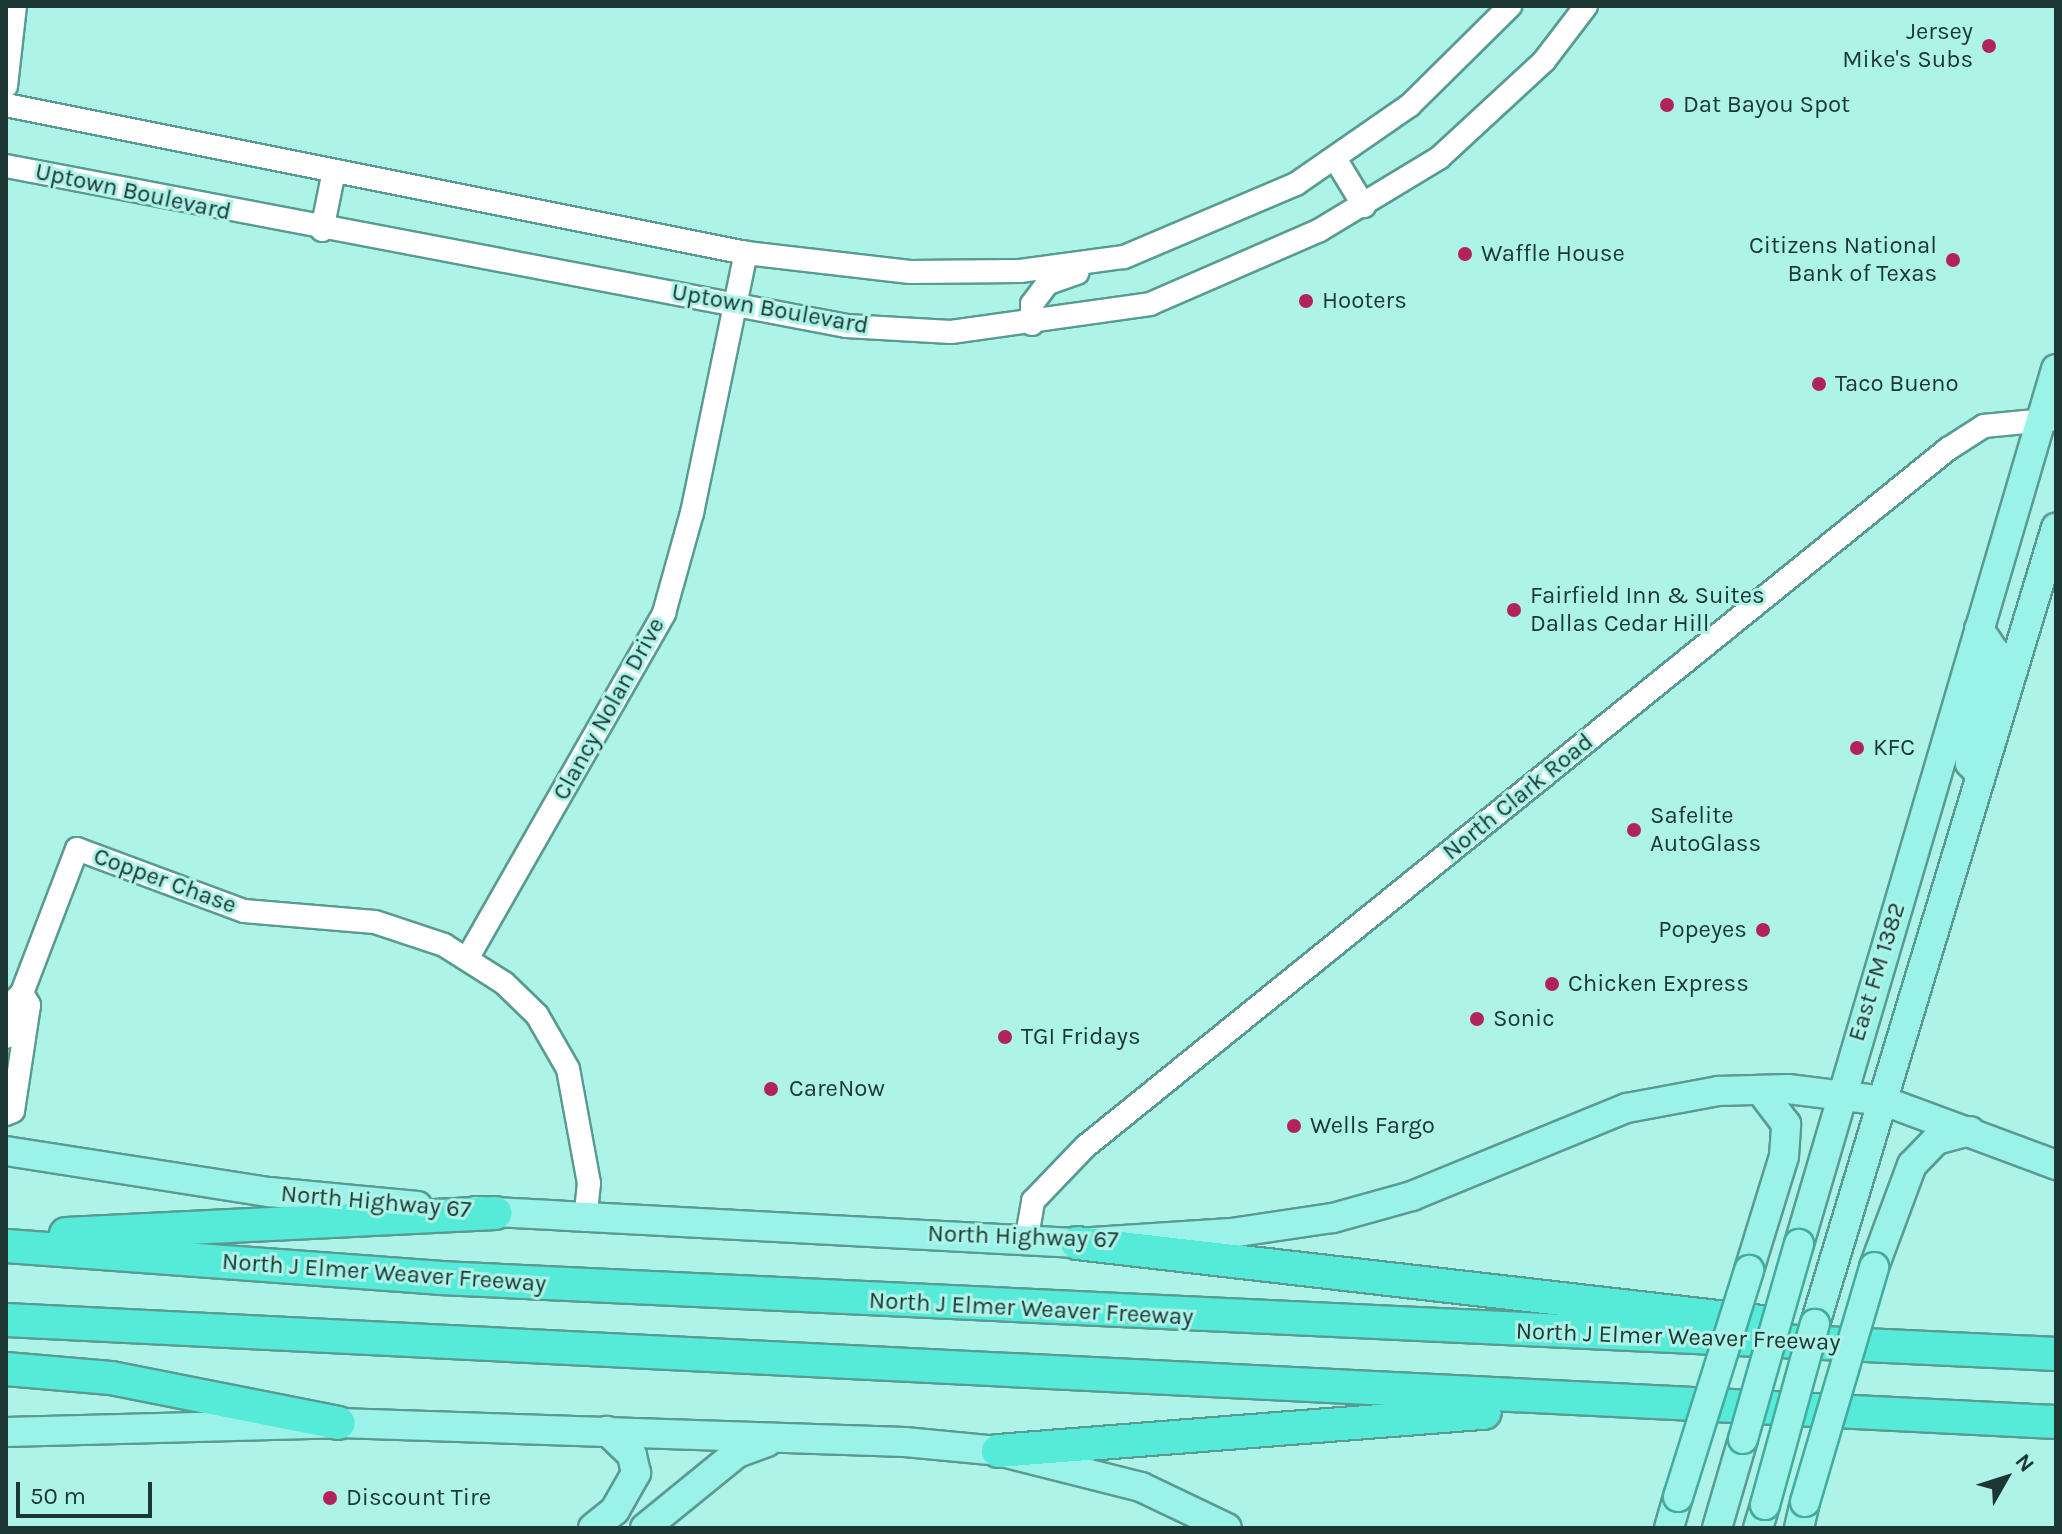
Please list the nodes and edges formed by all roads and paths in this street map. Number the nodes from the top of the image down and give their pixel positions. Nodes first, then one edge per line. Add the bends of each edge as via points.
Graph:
1 (15, 6) edge
2 (1510, 6) edge
3 (1586, 6) edge
4 (6, 20) edge
5 (6, 86) edge
6 (6, 105) edge
7 (1336, 160) junction
8 (6, 166) edge
9 (334, 171) junction
10 (1364, 206) junction
11 (322, 230) junction
12 (746, 253) junction
13 (1124, 257) junction
14 (738, 304) junction
15 (1032, 324) junction
16 (2056, 369) edge
17 (2049, 418) edge
18 (2056, 528) edge
19 (1979, 629) junction
20 (1939, 766) junction
21 (1981, 775) junction
22 (1963, 830) junction
23 (467, 959) junction
24 (22, 993) junction
25 (6, 1037) edge
26 (1760, 1090) junction
27 (1840, 1091) junction
28 (1884, 1101) junction
29 (6, 1114) edge
30 (1970, 1131) junction
31 (6, 1151) edge
32 (2056, 1165) edge
33 (495, 1213) junction
34 (585, 1220) junction
35 (1027, 1236) junction
36 (6, 1239) edge
37 (1077, 1243) junction
38 (6, 1246) edge
39 (6, 1320) edge
40 (1878, 1345) junction
41 (2056, 1354) edge
42 (6, 1369) edge
43 (1568, 1400) junction
44 (2056, 1422) edge
45 (339, 1423) junction
46 (607, 1431) junction
47 (6, 1432) edge
48 (780, 1437) junction
49 (998, 1451) junction
50 (1802, 1515) edge
51 (1761, 1516) edge
52 (593, 1528) edge
53 (645, 1528) edge
54 (1227, 1528) edge
55 (1669, 1528) edge
56 (1717, 1528) edge

1 - 4 street
1 - 5 street
2 - 7 street via 1410,105
3 - 10 street, Uptown Boulevard via 1544,61 1479,124
6 - 9 street
7 - 10 street
7 - 13 street via 1255,204
8 - 11 street, Uptown Boulevard
9 - 11 street
9 - 12 street
10 - 15 street, Uptown Boulevard via 1232,273 1150,304
11 - 14 street, Uptown Boulevard
12 - 13 street via 910,272 1020,271
12 - 14 street, Clancy Nolan Drive
13 - 15 street via 1048,283 1032,304
14 - 15 street, Uptown Boulevard via 846,326 951,332
14 - 23 street, Clancy Nolan Drive via 664,613
16 - 17 main road, East FM 1382
17 - 19 main road, East FM 1382
17 - 35 street, North Clark Road via 1984,426 1948,449 1086,1146 1033,1201
18 - 21 main road, East FM 1382
19 - 20 main road, East FM 1382
19 - 21 main road via 1994,651 1969,740 1970,763
20 - 22 main road
20 - 27 main road, East FM 1382
21 - 22 main road, East FM 1382
22 - 28 main road, East FM 1382
23 - 24 street, Copper Chase via 375,922 244,911 77,849
23 - 34 street, Copper Chase via 537,1015 568,1069 589,1183
24 - 25 street via 13,1002
24 - 29 street via 29,1005 13,1111
26 - 27 main road, North Highway 67
26 - 37 main road, North Highway 67 via 1627,1108 1459,1179 1333,1218
26 - 55 main road, bridge via 1786,1124 1784,1156
27 - 28 main road, North Highway 67
27 - 56 main road, East FM 1382, bridge
28 - 30 main road, North Highway 67
28 - 51 main road, East FM 1382, bridge via 1835,1250
30 - 32 main road, North Highway 67
30 - 50 main road, bridge via 1936,1140 1912,1165 1874,1267
31 - 33 main road, North Highway 67 via 269,1192
33 - 34 main road, North Highway 67
33 - 36 highway
34 - 35 main road, North Highway 67
35 - 37 main road, North Highway 67
37 - 40 highway via 1647,1305
38 - 40 highway, North J Elmer Weaver Freeway via 440,1278
39 - 43 highway
40 - 41 highway, North J Elmer Weaver Freeway
42 - 45 highway via 111,1378
43 - 44 highway
43 - 49 highway
45 - 46 main road
45 - 47 main road
46 - 48 main road
46 - 52 main road via 632,1455 636,1473 615,1510
48 - 49 main road
48 - 53 main road via 737,1453
49 - 54 main road via 1141,1487

